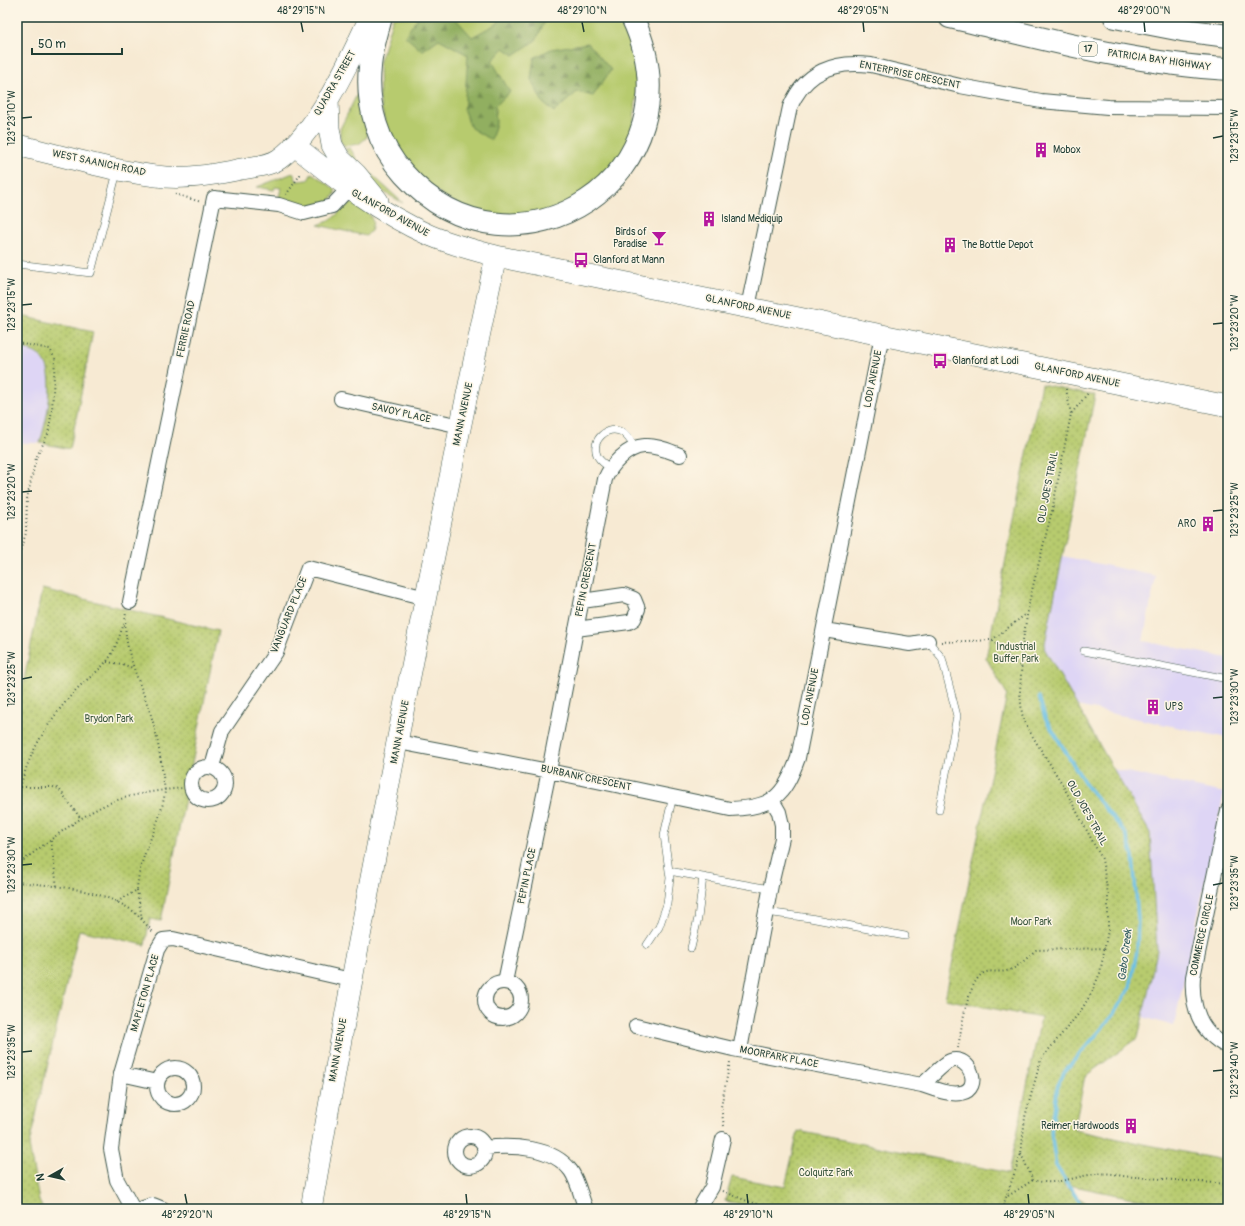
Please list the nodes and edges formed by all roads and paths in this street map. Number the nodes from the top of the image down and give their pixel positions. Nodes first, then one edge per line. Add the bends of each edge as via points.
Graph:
1 (370, 17) edge
2 (381, 17) edge
3 (632, 17) edge
4 (950, 17) edge
5 (1115, 17) edge
6 (1132, 20) edge
7 (1228, 36) edge
8 (1228, 69) edge
9 (328, 99) junction
10 (1228, 108) edge
11 (17, 145) edge
12 (294, 145) junction
13 (118, 170) junction
14 (167, 177) junction
15 (348, 189) junction
16 (214, 198) junction
17 (279, 205) junction
18 (389, 214) junction
19 (496, 256) junction
20 (17, 264) edge
21 (748, 307) junction
22 (882, 335) junction
23 (17, 343) edge
24 (1063, 372) junction
25 (1100, 380) junction
26 (341, 399) dead end
27 (1228, 406) edge
28 (1071, 414) junction
29 (460, 426) junction
30 (636, 449) junction
31 (680, 455) dead end
32 (610, 468) junction
33 (17, 560) edge
34 (426, 598) junction
35 (582, 600) junction
36 (130, 602) joint
37 (1027, 614) junction
38 (124, 624) junction
39 (576, 629) junction
40 (824, 630) junction
41 (992, 640) junction
42 (928, 641) junction
43 (1084, 651) dead end
44 (106, 662) junction
45 (133, 668) junction
46 (1021, 668) junction
47 (1228, 679) edge
48 (398, 742) junction
49 (212, 767) junction
50 (549, 771) junction
51 (18, 787) edge
52 (191, 787) junction
53 (165, 791) junction
54 (673, 796) junction
55 (772, 800) junction
56 (17, 807) edge
57 (939, 810) dead end
58 (1228, 810) edge
59 (81, 819) junction
60 (51, 841) junction
61 (17, 865) edge
62 (669, 871) junction
63 (703, 877) junction
64 (17, 882) edge
65 (57, 887) junction
66 (137, 890) junction
67 (770, 890) junction
68 (117, 902) junction
69 (766, 912) junction
70 (142, 920) junction
71 (17, 928) edge
72 (905, 936) dead end
73 (163, 940) junction
74 (647, 945) dead end
75 (691, 948) dead end
76 (1106, 948) junction
77 (351, 980) junction
78 (505, 982) dead end
79 (17, 1020) edge
80 (636, 1026) dead end
81 (1228, 1047) edge
82 (736, 1049) junction
83 (956, 1060) junction
84 (121, 1074) junction
85 (157, 1082) dead end
86 (922, 1085) junction
87 (723, 1139) joint
88 (484, 1148) dead end
89 (1021, 1154) junction
90 (1033, 1180) junction
91 (1228, 1184) edge
92 (712, 1187) junction
93 (1008, 1196) junction
94 (133, 1209) edge
95 (140, 1209) edge
96 (163, 1209) edge
97 (311, 1209) edge
98 (586, 1209) edge
99 (699, 1209) edge
100 (775, 1209) edge
101 (1002, 1209) edge

1 - 9 main road, QUADRA STREET via 347,67
2 - 3 highway via 370,67 370,92 375,121 386,149 417,188 436,203 457,214 481,221 507,224 533,223 582,205 614,179 626,163 644,125 649,104 650,81 648,58
4 - 8 highway, PATRICIA BAY HIGHWAY / 17 via 1120,56
5 - 6 highway
6 - 7 highway
9 - 12 main road, QUADRA STREET
9 - 18 main road via 329,128 333,146 340,159
10 - 21 street, ENTERPRISE CRESCENT via 1076,105 1019,98 871,65 857,63 833,66 803,85 790,107
11 - 13 main road, WEST SAANICH ROAD
12 - 14 main road, WEST SAANICH ROAD via 278,160 258,166 219,174
12 - 15 main road, GLANFORD AVENUE
12 - 17 path via 302,172
13 - 14 main road, WEST SAANICH ROAD
13 - 20 lane via 91,273
14 - 16 path via 175,194 203,203
15 - 17 street via 332,206 304,213
15 - 18 main road, GLANFORD AVENUE
16 - 17 street
16 - 36 street, FERRIE ROAD
18 - 19 main road, GLANFORD AVENUE via 429,235
19 - 21 main road, GLANFORD AVENUE
19 - 29 main road, MANN AVENUE
21 - 22 main road, GLANFORD AVENUE
22 - 24 main road, GLANFORD AVENUE
22 - 40 street, LODI AVENUE
23 - 33 path via 50,349 55,359 49,428 36,458 27,499 26,533
24 - 25 main road, GLANFORD AVENUE
24 - 28 path, OLD JOE'S TRAIL
25 - 27 main road, GLANFORD AVENUE
25 - 28 path, OLD JOE'S TRAIL
26 - 29 street, SAVOY PLACE
28 - 37 path, OLD JOE'S TRAIL via 1052,511
29 - 34 main road, MANN AVENUE
30 - 31 street via 643,446 663,448
30 - 32 street
30 - 32 lane via 622,433 615,430 601,435 597,441 597,456
32 - 35 street, PEPIN CRESCENT via 605,479
34 - 48 main road, MANN AVENUE
34 - 49 street, VANGUARD PLACE via 308,568 276,652 222,731
35 - 39 street, PEPIN CRESCENT
35 - 39 street via 624,594 634,599 638,609 637,614 629,622
36 - 38 path
37 - 41 path
37 - 46 path, OLD JOE'S TRAIL
38 - 44 path
38 - 45 path
39 - 50 street, PEPIN CRESCENT
40 - 42 street via 910,644
40 - 55 street, LODI AVENUE via 798,758 782,791
41 - 42 path
41 - 46 path
42 - 57 lane via 942,658 957,716
43 - 47 lane
44 - 45 path
44 - 51 path via 75,691 49,724
45 - 53 path via 153,722
46 - 76 path, OLD JOE'S TRAIL via 1020,704 1024,720 1102,859 1106,873 1109,913
48 - 50 street, BURBANK CRESCENT
48 - 77 main road, MANN AVENUE
49 - 52 street via 205,767 194,774
49 - 52 street via 218,770 225,780 220,797 214,801 202,801 193,793
50 - 54 street, BURBANK CRESCENT
50 - 78 street, PEPIN PLACE
51 - 56 path
51 - 59 path via 59,789
52 - 53 path
53 - 59 path via 113,801
53 - 66 path via 157,823 138,874
54 - 55 street, BURBANK CRESCENT via 730,808 748,808
54 - 62 lane via 664,835
55 - 67 street via 779,812 782,838
58 - 81 street, COMMERCE CIRCLE via 1192,992 1200,1021 1210,1035
59 - 60 path
60 - 61 path
60 - 65 path
62 - 63 lane
62 - 74 lane via 666,904 659,927
63 - 67 lane
63 - 75 lane
64 - 65 path
65 - 68 path via 88,892
66 - 68 path
66 - 70 path
67 - 69 street
68 - 70 path
69 - 72 lane
69 - 82 street
70 - 73 path
71 - 79 path via 20,997
73 - 77 street via 173,939
73 - 84 street, MAPLETON PLACE via 157,950
76 - 83 path via 1036,950 1024,962 1007,971 989,971 982,974 973,988 967,1006
76 - 89 path, OLD JOE'S TRAIL via 1100,973 1091,994 1041,1059 1025,1117
77 - 97 main road, MANN AVENUE
80 - 82 street, MOORPARK PLACE
82 - 86 street, MOORPARK PLACE
82 - 87 path via 721,1107
83 - 86 street via 944,1064
83 - 86 street, MOORPARK PLACE via 964,1062 973,1076 968,1090 942,1092
84 - 85 street
84 - 94 street, MAPLETON PLACE via 111,1149 117,1180
87 - 92 street
88 - 98 street via 503,1146 533,1150 555,1157 571,1171
89 - 90 path
89 - 93 path, OLD JOE'S TRAIL via 1012,1175
90 - 91 path via 1044,1183 1096,1172 1110,1172 1122,1176
90 - 93 path
92 - 99 street
92 - 100 path
93 - 101 path, OLD JOE'S TRAIL
95 - 96 street via 153,1205

